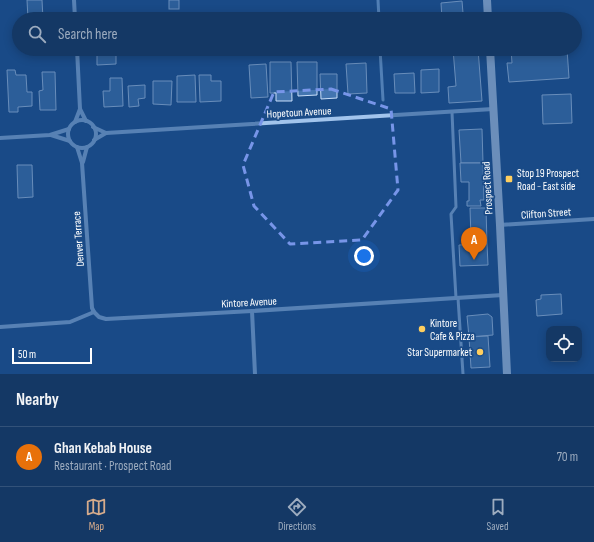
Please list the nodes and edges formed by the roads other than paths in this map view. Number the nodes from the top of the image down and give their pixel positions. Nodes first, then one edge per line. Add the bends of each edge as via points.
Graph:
1 (74, 0) edge
2 (487, 0) edge
3 (75, 12) edge
4 (488, 12) edge
5 (77, 56) edge
6 (490, 56) edge
7 (80, 109) junction
8 (493, 109) junction
9 (452, 112) junction
10 (86, 121) junction
11 (75, 122) junction
12 (93, 127) junction
13 (69, 129) junction
14 (106, 132) junction
15 (50, 135) junction
16 (0, 138) edge
17 (94, 140) junction
18 (70, 141) junction
19 (87, 146) junction
20 (77, 147) junction
21 (82, 163) junction
22 (594, 219) edge
23 (500, 225) junction
24 (503, 295) junction
25 (457, 298) junction
26 (252, 311) junction
27 (94, 312) junction
28 (0, 327) edge
29 (255, 374) edge
30 (463, 374) edge
31 (507, 374) edge

1 - 3 street
2 - 4 main road
5 - 7 street
6 - 8 main road, Prospect Road
7 - 10 street
7 - 11 street
8 - 9 street, Hopetoun Avenue
8 - 23 main road, Prospect Road
9 - 14 street, Hopetoun Avenue
9 - 25 lane via 456,207 451,214
10 - 11 street
10 - 12 street
11 - 13 street
12 - 14 street, Hopetoun Avenue
12 - 17 street
13 - 15 street
13 - 18 street
14 - 17 street
15 - 16 street
15 - 18 street
17 - 19 street
18 - 20 street
19 - 20 street
19 - 21 street, Denver Terrace
20 - 21 street, Denver Terrace
21 - 27 street, Denver Terrace
22 - 23 street, Clifton Street
23 - 24 main road, Prospect Road
24 - 25 street, Kintore Avenue
24 - 31 main road, Prospect Road
25 - 26 street, Kintore Avenue
25 - 30 lane
26 - 27 street, Kintore Avenue via 106,318 99,318
26 - 29 street
27 - 28 street via 70,322

